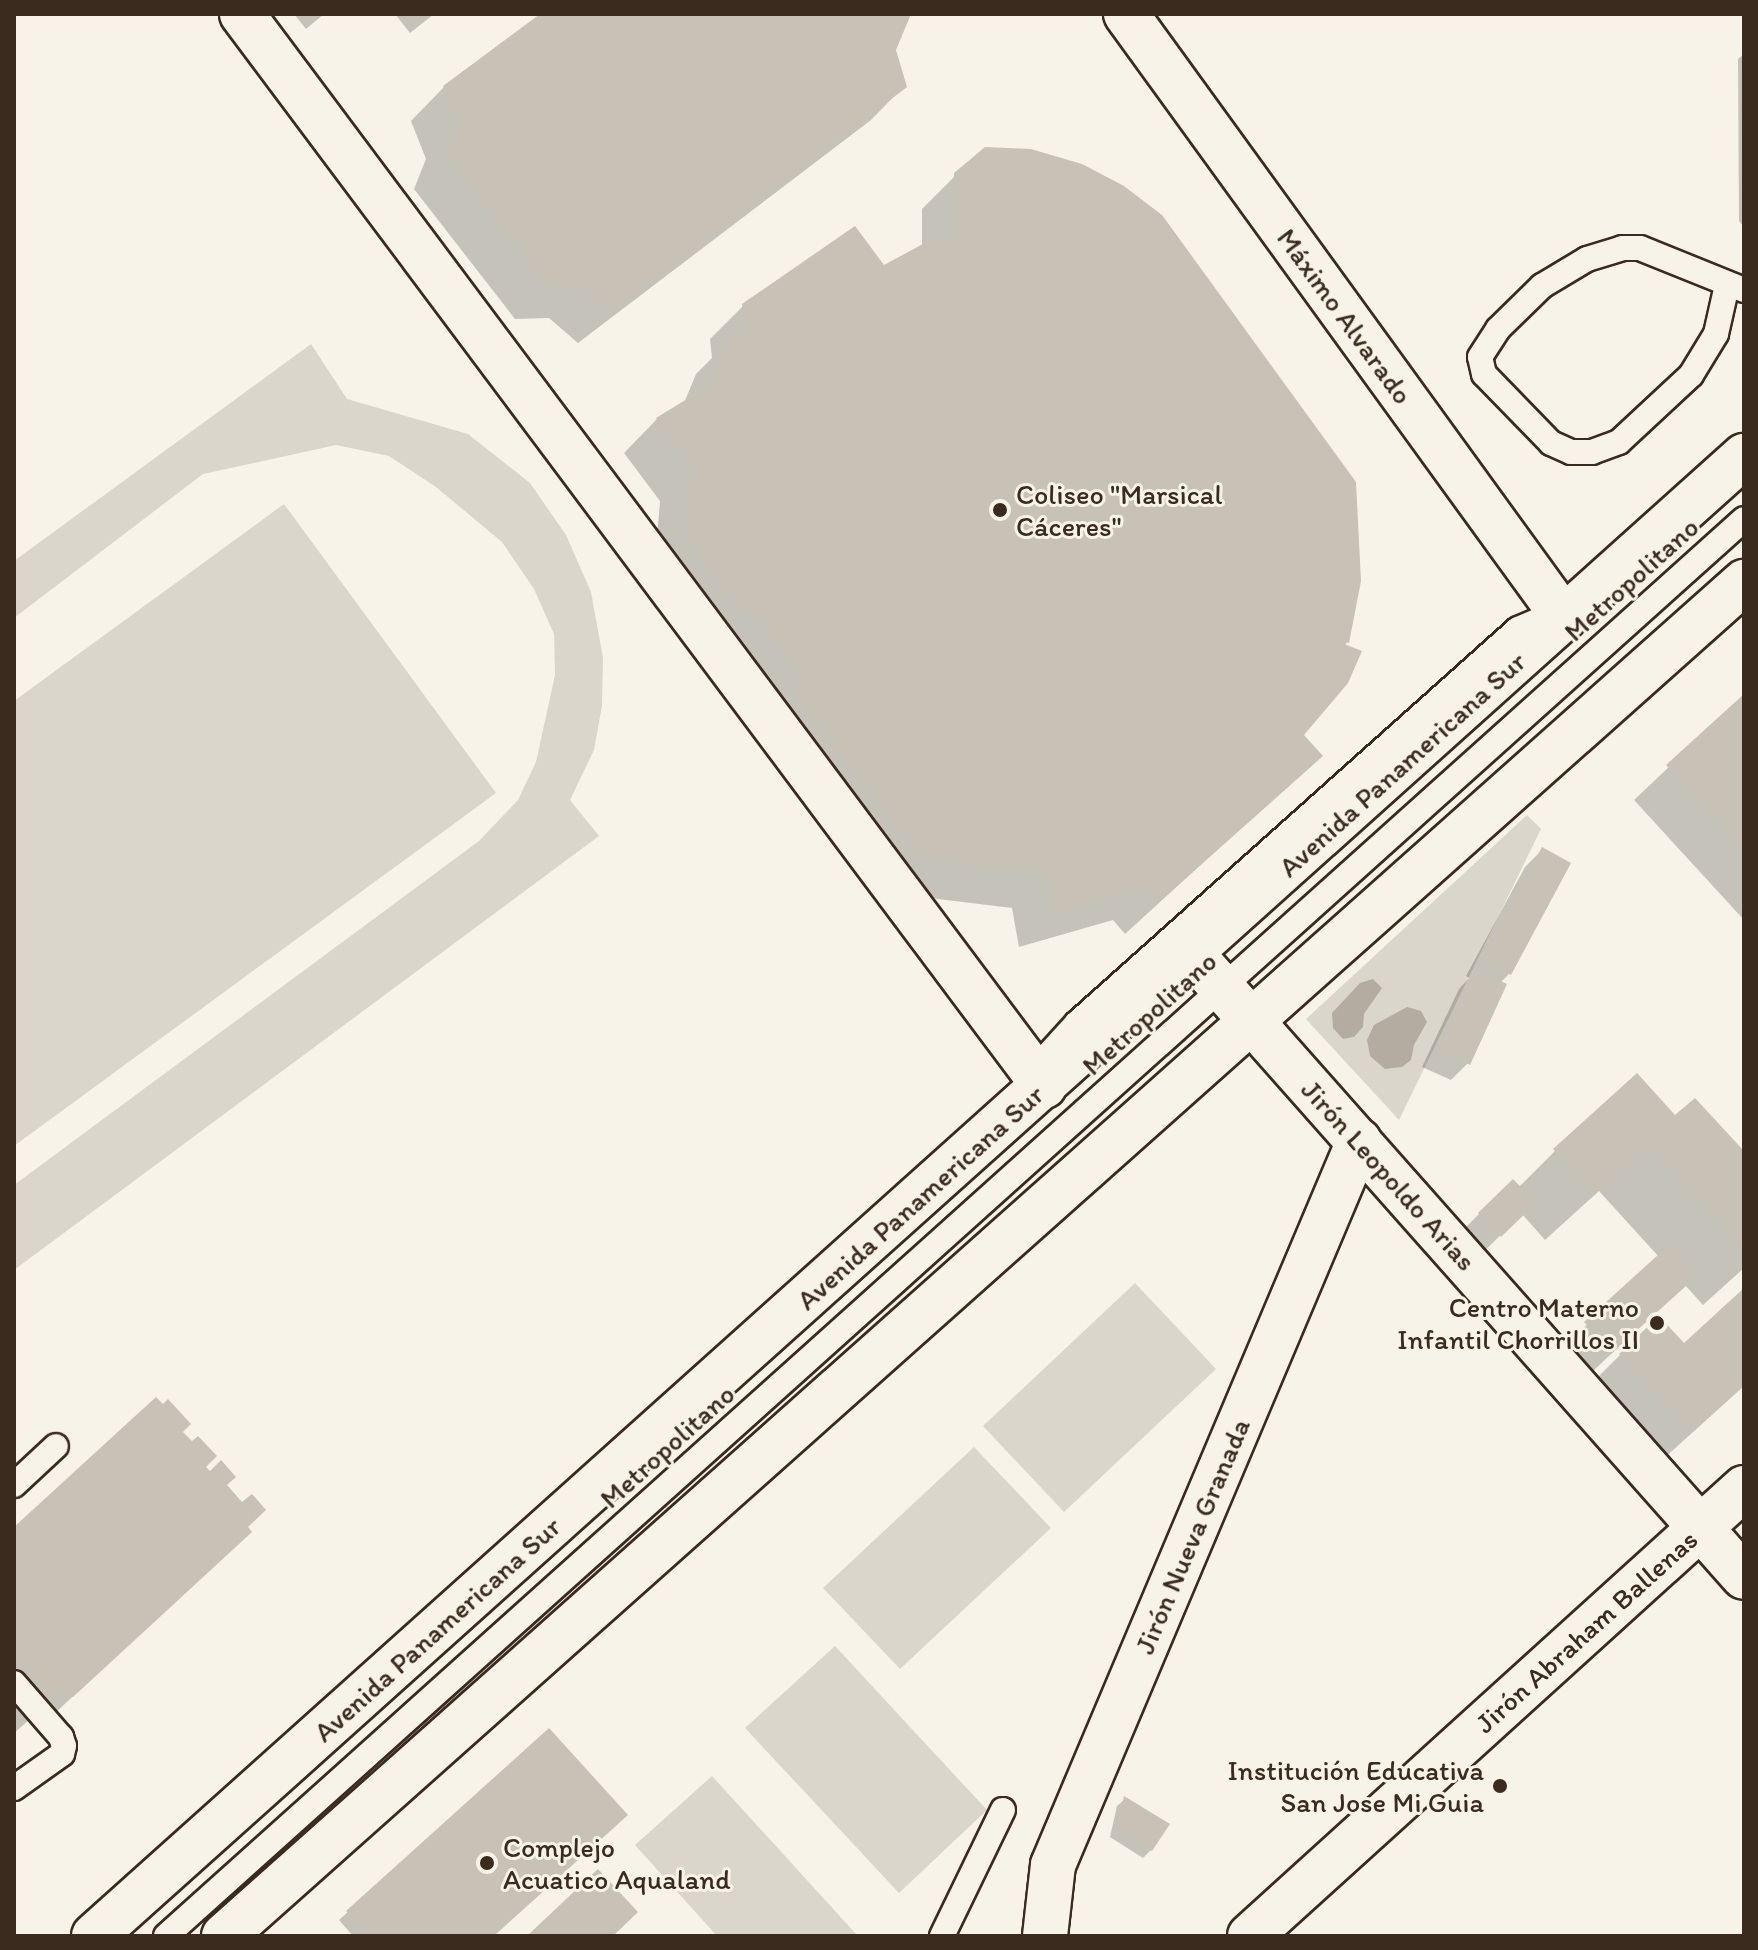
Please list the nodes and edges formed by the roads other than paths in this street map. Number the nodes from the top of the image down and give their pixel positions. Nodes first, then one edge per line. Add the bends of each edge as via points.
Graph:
1 (242, 14) edge
2 (1126, 14) edge
3 (1736, 288) edge
4 (1744, 456) edge
5 (1744, 519) edge
6 (1744, 582) edge
7 (1561, 614) junction
8 (1192, 954) junction
9 (1222, 987) junction
10 (1251, 1020) junction
11 (1039, 1079) junction
12 (1359, 1141) junction
13 (56, 1446) dead end
14 (14, 1485) edge
15 (1744, 1488) edge
16 (1700, 1527) junction
17 (1744, 1577) edge
18 (14, 1683) edge
19 (14, 1788) edge
20 (1003, 1810) dead end
21 (94, 1936) edge
22 (166, 1936) edge
23 (224, 1936) edge
24 (942, 1936) edge
25 (1045, 1936) edge
26 (1250, 1936) edge

1 - 11 street
2 - 7 street, Máximo Alvarado
3 - 3 lane via 1640,248 1587,259 1542,286 1498,329 1480,357 1484,374 1551,443 1571,452 1592,452 1619,442 1691,375
4 - 7 street, Avenida Panamericana Sur
5 - 9 lane, Metropolitano
6 - 10 street
7 - 8 street, Avenida Panamericana Sur
7 - 11 lane via 1518,629 1077,1023
8 - 9 street, Jirón Leopoldo Arias
8 - 11 street, Avenida Panamericana Sur
9 - 10 street, Jirón Leopoldo Arias
9 - 22 lane, Metropolitano
10 - 12 street, Jirón Leopoldo Arias
10 - 23 street
11 - 21 street, Avenida Panamericana Sur
12 - 16 street, Jirón Leopoldo Arias
12 - 25 street, Jirón Nueva Granada via 1053,1865
13 - 14 lane
15 - 16 street, Jirón Abraham Ballenas
16 - 17 street, Jirón Leopoldo Arias
16 - 26 street, Jirón Abraham Ballenas
18 - 19 lane via 64,1746 62,1754
20 - 24 lane

